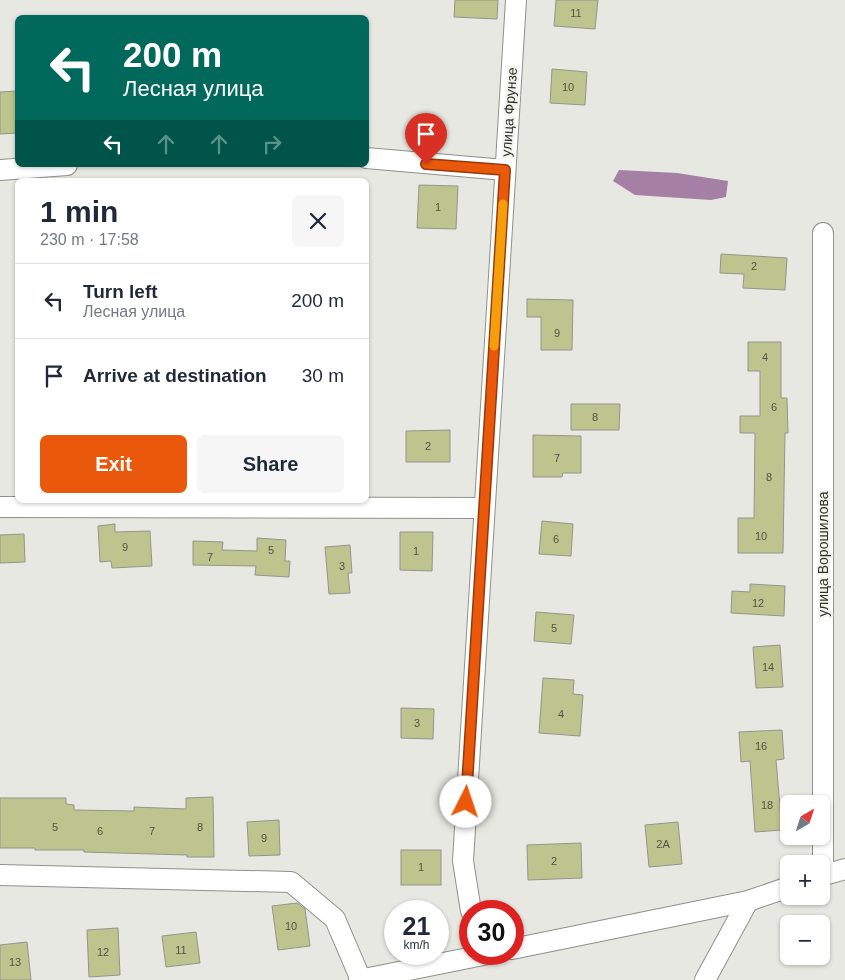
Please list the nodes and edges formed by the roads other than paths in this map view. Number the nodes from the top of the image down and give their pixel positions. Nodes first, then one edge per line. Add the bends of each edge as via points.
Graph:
1 (516, 0) edge
2 (369, 158) edge
3 (40, 167) edge
4 (0, 170) edge
5 (505, 170) junction
6 (823, 233) dead end
7 (0, 507) edge
8 (484, 508) junction
9 (822, 855) edge
10 (845, 869) edge
11 (0, 874) edge
12 (830, 874) edge
13 (780, 890) edge
14 (469, 900) edge
15 (748, 901) junction
16 (524, 947) edge
17 (459, 959) edge
18 (360, 980) edge
19 (705, 980) edge

1 - 5 street, улица Фрунзе
2 - 5 street
3 - 4 street
5 - 8 street, улица Фрунзе
6 - 9 street, улица Ворошилова
7 - 8 street
8 - 14 street, улица Фрунзе via 463,861
10 - 12 street
11 - 18 street via 292,882 335,919
13 - 15 street
15 - 16 street
15 - 19 street
17 - 18 street

